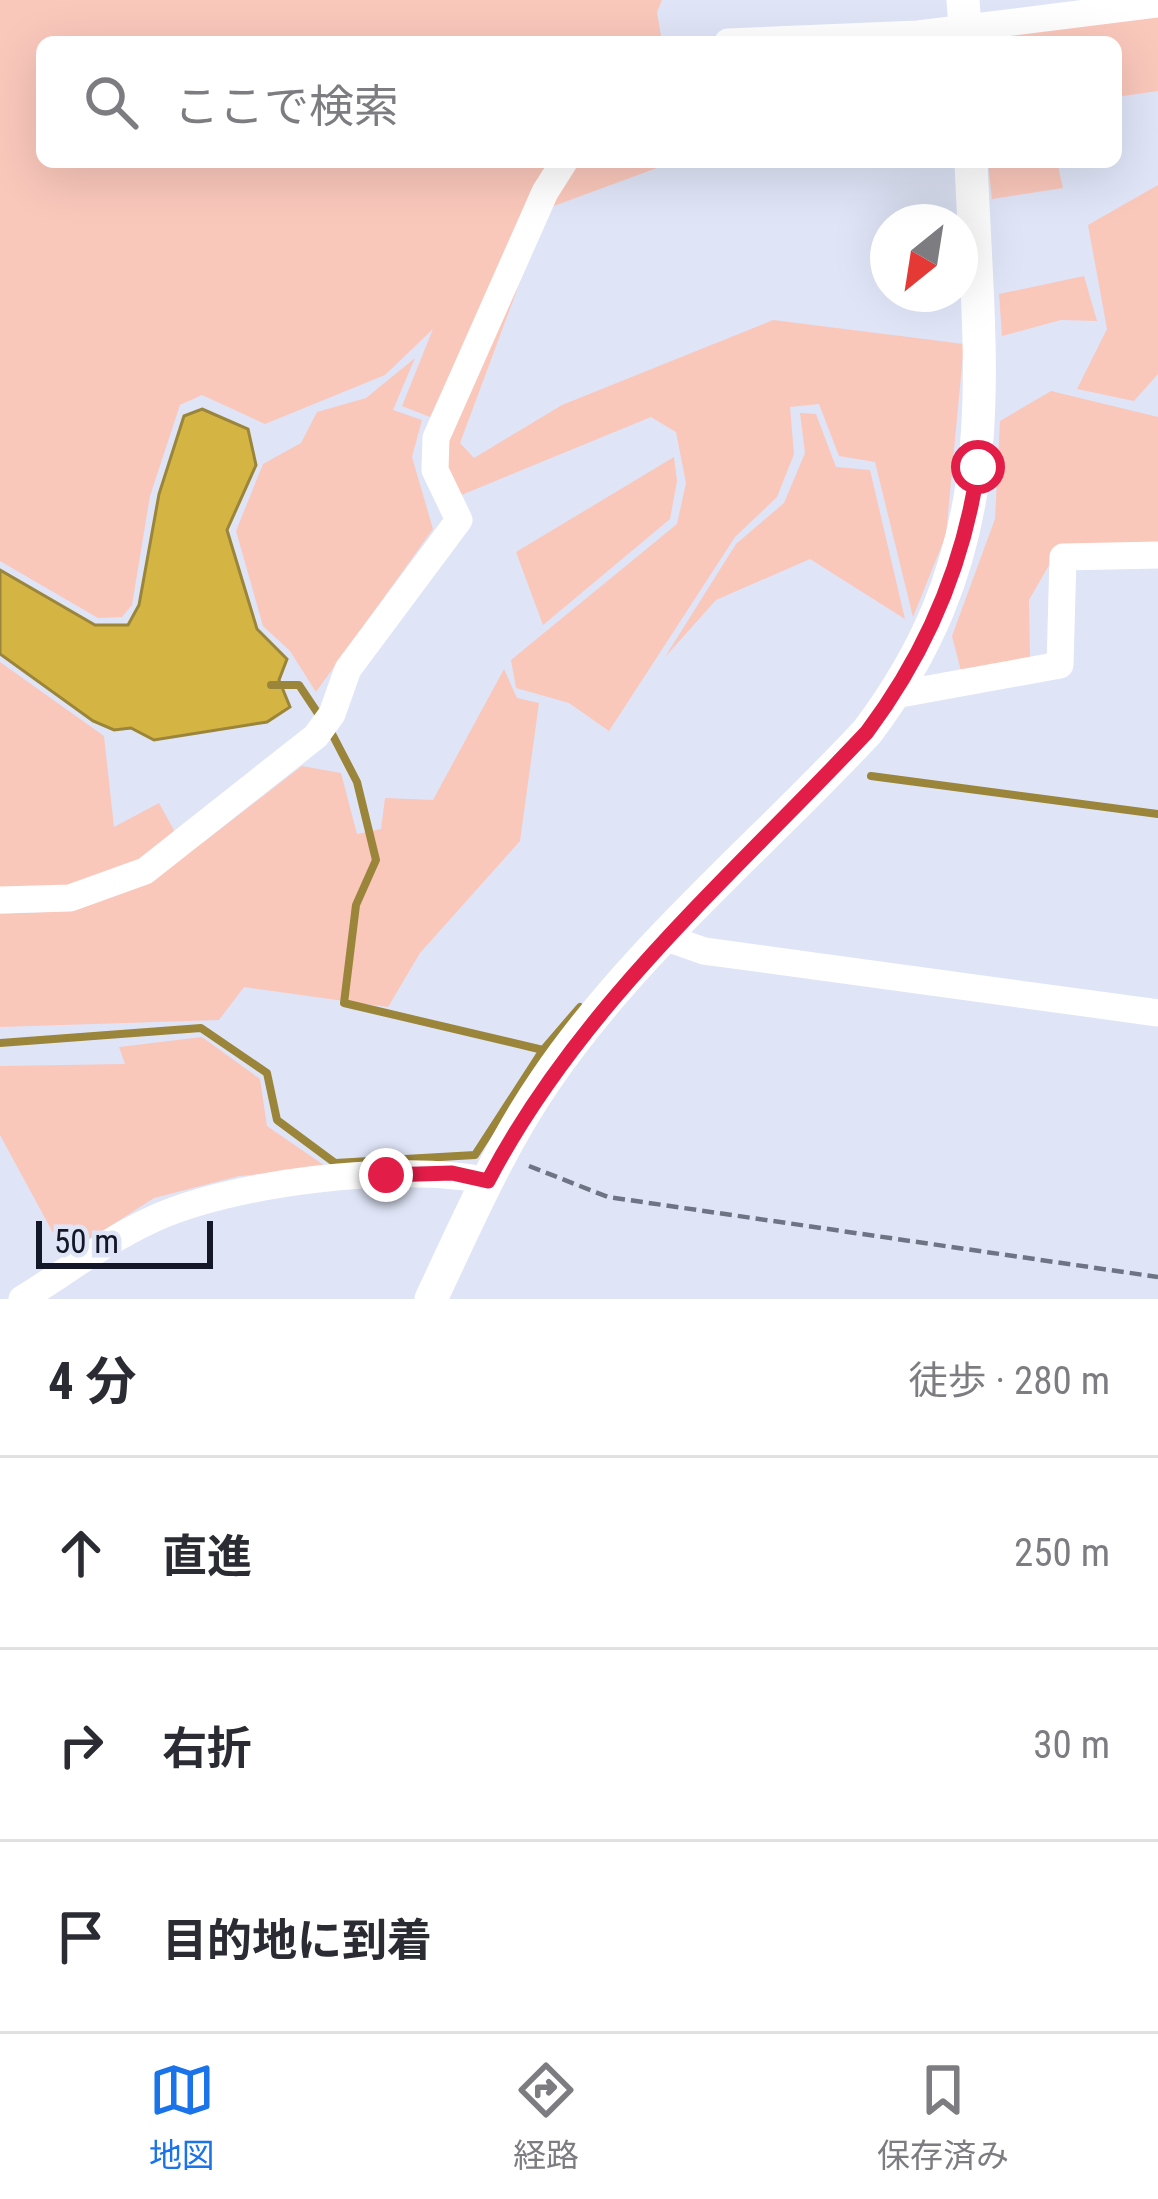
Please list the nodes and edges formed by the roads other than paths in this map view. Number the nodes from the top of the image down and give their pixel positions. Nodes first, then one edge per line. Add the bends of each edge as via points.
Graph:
1 (1158, 4) edge
2 (964, 23) edge
3 (870, 36) edge
4 (560, 168) edge
5 (971, 168) edge
6 (1158, 555) edge
7 (895, 695) junction
8 (0, 900) edge
9 (667, 938) junction
10 (1158, 1013) edge
11 (495, 1167) junction
12 (22, 1299) edge
13 (431, 1299) edge

1 - 2 street
2 - 3 street
4 - 8 street via 436,438 435,470 458,520 347,669 324,725 146,871 70,898
5 - 7 street via 978,467 956,567
6 - 7 street via 1064,557 1060,665
7 - 9 street
9 - 10 street via 704,951
9 - 11 street via 547,1077
11 - 12 street via 213,1198 152,1219
11 - 13 street

